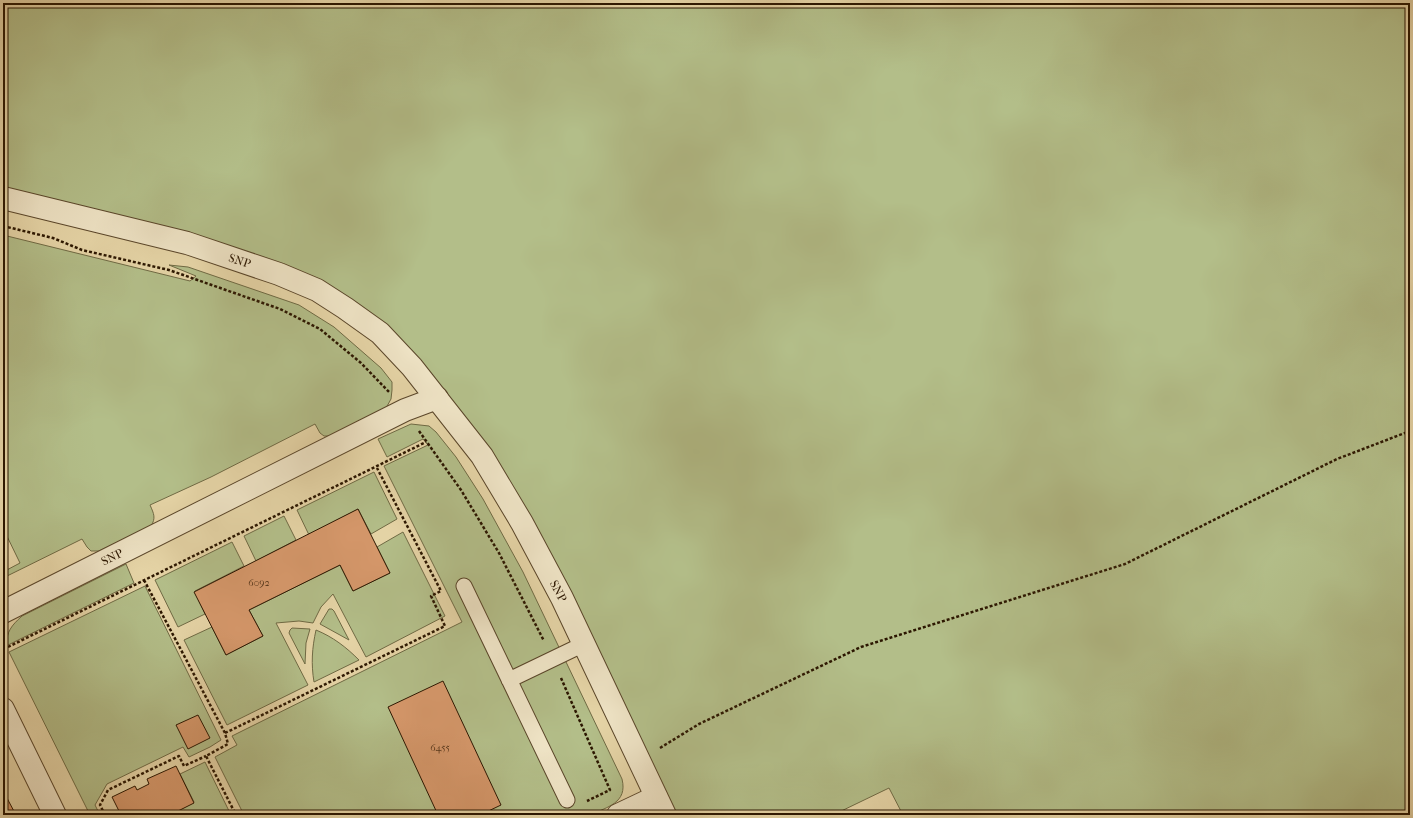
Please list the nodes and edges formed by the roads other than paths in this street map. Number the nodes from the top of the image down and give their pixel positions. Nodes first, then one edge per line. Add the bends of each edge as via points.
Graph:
1 (3, 198) edge
2 (437, 398) junction
3 (464, 586) dead end
4 (3, 612) edge
5 (584, 644) junction
6 (509, 680) junction
7 (3, 709) edge
8 (567, 800) dead end
9 (660, 806) edge
10 (55, 815) edge
11 (618, 815) edge

1 - 2 street, SNP via 187,243 317,290 380,334
2 - 4 street, SNP via 404,410
2 - 5 street, SNP via 482,456 522,523
3 - 6 lane
5 - 6 lane
5 - 9 street, SNP
6 - 8 lane
7 - 10 street
9 - 11 street, SNP

